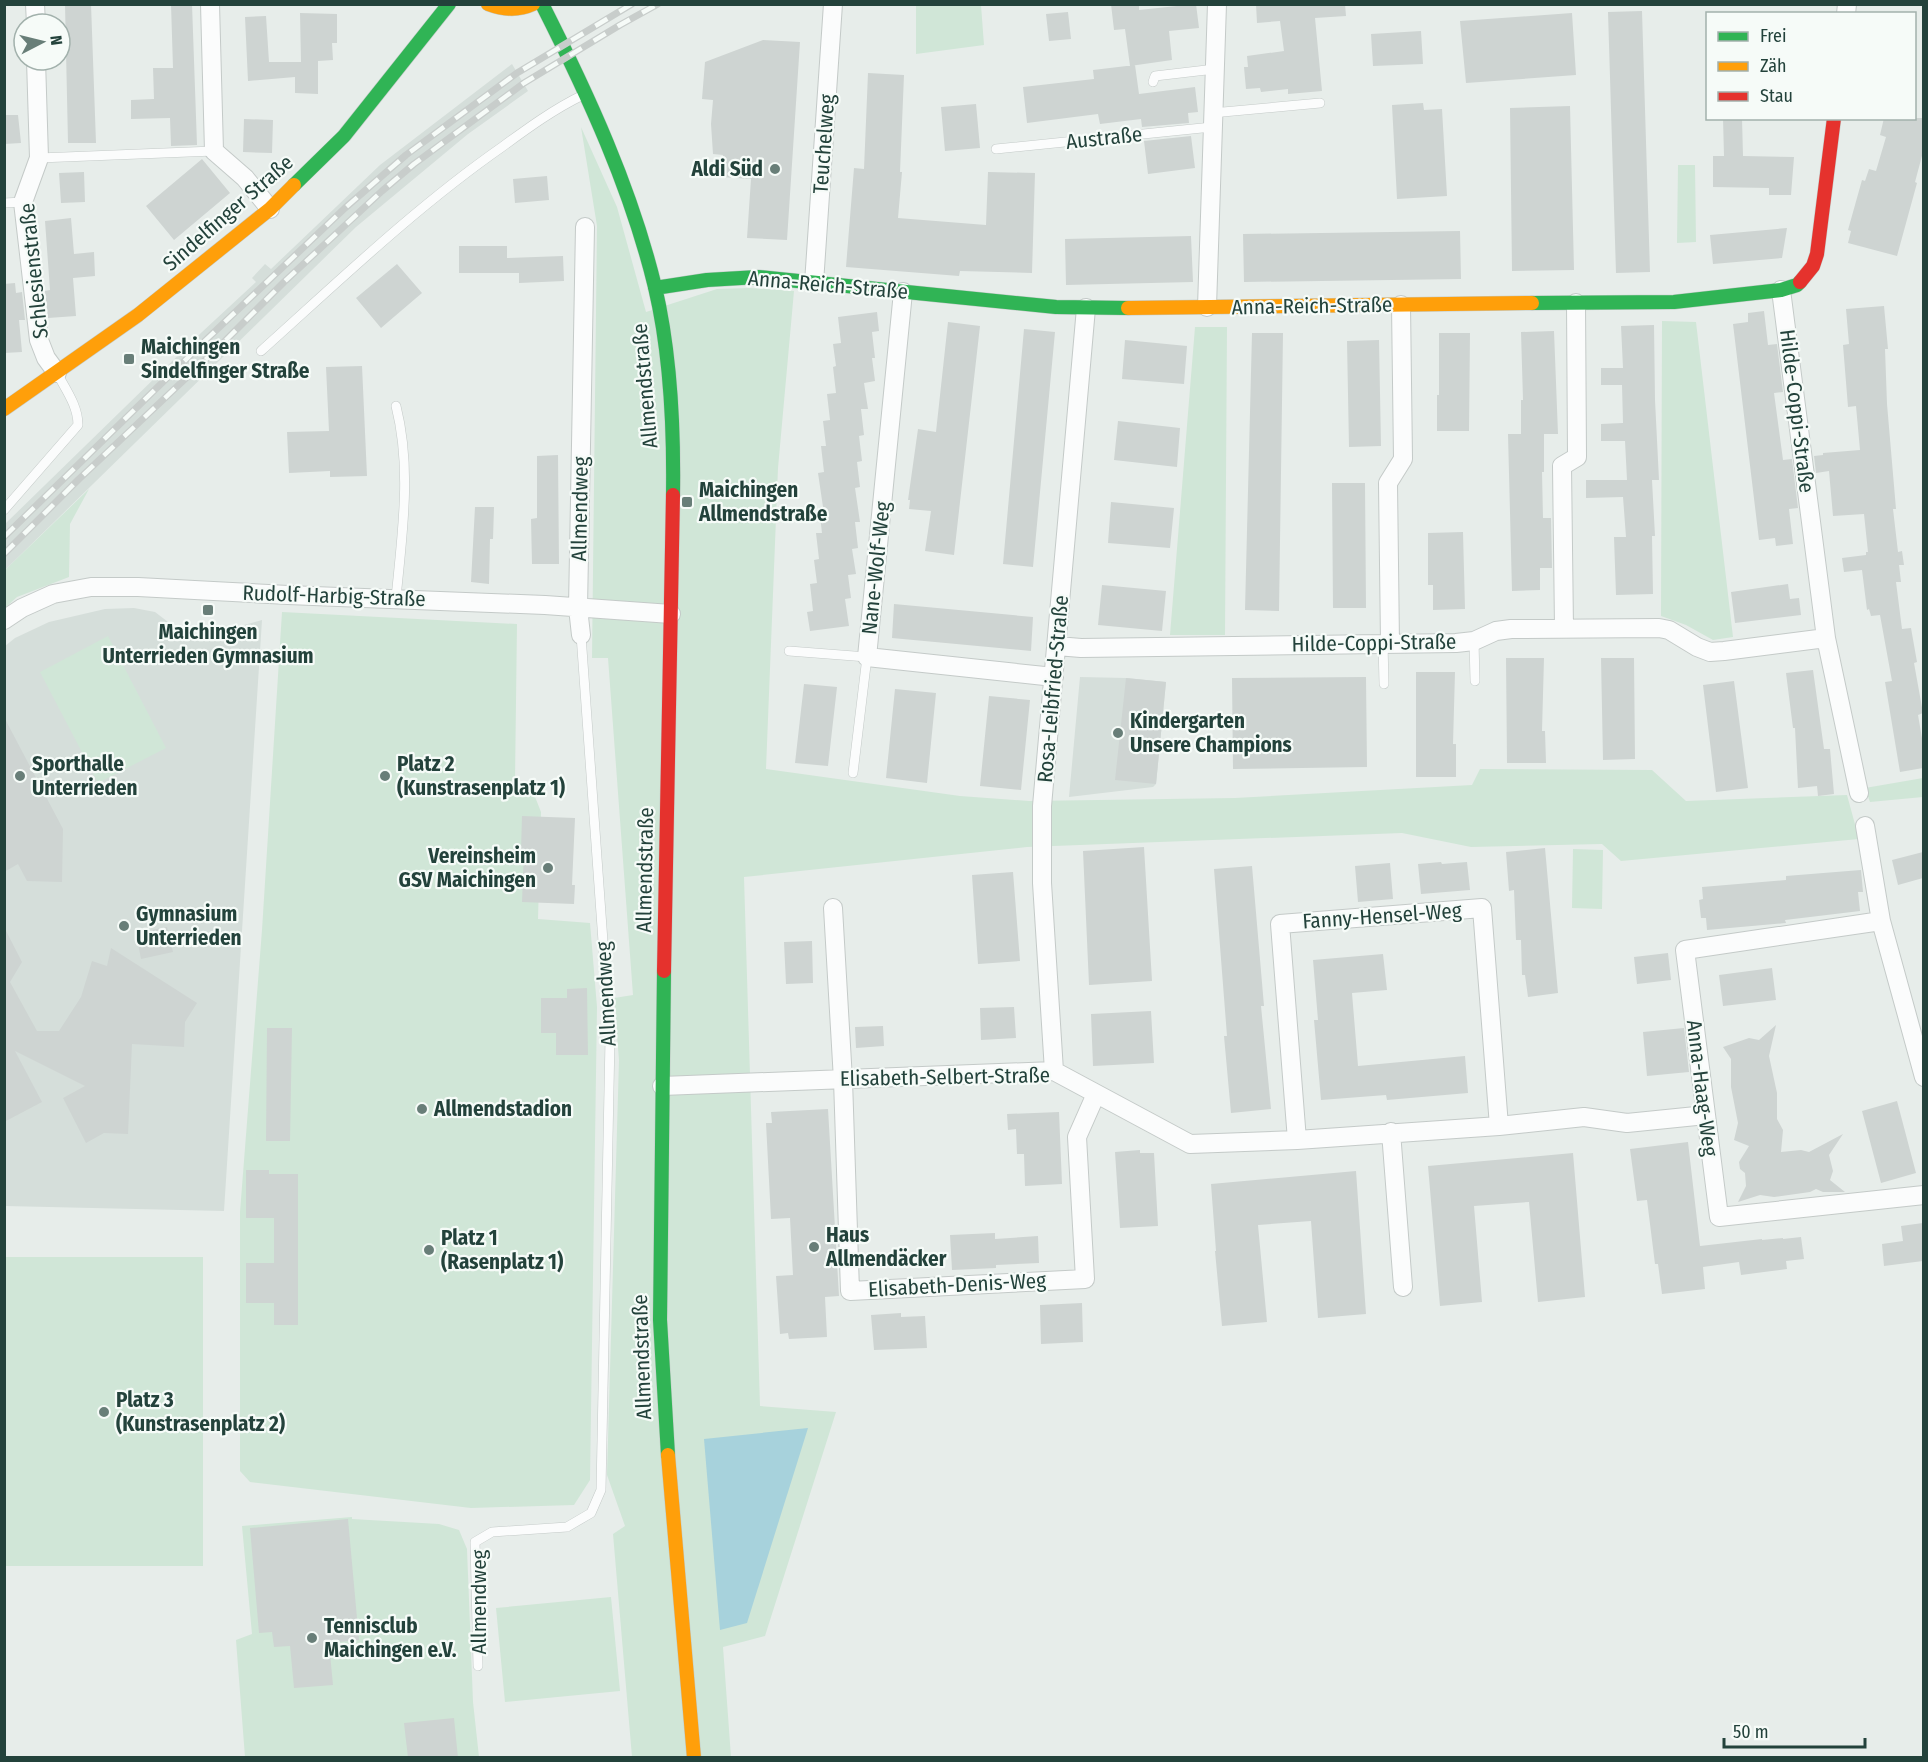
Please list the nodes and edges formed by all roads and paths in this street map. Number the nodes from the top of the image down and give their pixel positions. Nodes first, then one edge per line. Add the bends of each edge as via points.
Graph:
1 (210, 4) edge
2 (449, 4) edge
3 (488, 4) edge
4 (534, 4) edge
5 (542, 4) edge
6 (833, 4) edge
7 (1217, 4) edge
8 (1215, 69) junction
9 (36, 72) edge
10 (1153, 82) dead end
11 (586, 94) junction
12 (1320, 103) dead end
13 (1212, 120) junction
14 (1833, 120) edge
15 (996, 149) dead end
16 (214, 151) junction
17 (39, 158) junction
18 (23, 202) junction
19 (4, 203) edge
20 (270, 209) junction
21 (585, 227) dead end
22 (814, 283) junction
23 (655, 288) junction
24 (1781, 290) junction
25 (903, 292) junction
26 (1576, 303) junction
27 (1401, 305) junction
28 (1207, 307) junction
29 (1086, 308) junction
30 (261, 351) dead end
31 (57, 373) junction
32 (396, 406) dead end
33 (4, 409) edge
34 (4, 510) edge
35 (396, 598) junction
36 (578, 608) junction
37 (671, 614) junction
38 (4, 620) edge
39 (1564, 628) junction
40 (581, 635) joint
41 (1826, 638) junction
42 (1474, 641) junction
43 (1387, 643) junction
44 (1057, 646) junction
45 (789, 651) dead end
46 (867, 657) junction
47 (1054, 677) junction
48 (1475, 681) dead end
49 (1384, 684) dead end
50 (853, 773) dead end
51 (1859, 793) dead end
52 (1865, 826) dead end
53 (834, 908) dead end
54 (1881, 921) junction
55 (1920, 1048) edge
56 (1054, 1071) junction
57 (1923, 1077) edge
58 (843, 1080) junction
59 (662, 1086) junction
60 (1096, 1094) junction
61 (1706, 1115) junction
62 (1499, 1126) junction
63 (1391, 1132) junction
64 (1297, 1140) junction
65 (1923, 1195) edge
66 (1403, 1287) dead end
67 (478, 1666) dead end
68 (694, 1758) edge

1 - 16 street
2 - 20 main road, Sindelfinger Straße via 344,136
3 - 4 main road via 515,10
5 - 11 main road, Allmendstraße
6 - 22 street, Teuchelweg
7 - 8 street
8 - 10 lane via 1155,76
8 - 13 street
9 - 17 street, Schlesienstraße
11 - 23 main road, Allmendstraße via 628,197
11 - 30 lane via 533,124 444,190
12 - 13 lane, Austraße
13 - 15 lane, Austraße
13 - 28 street
14 - 24 main road, Anna-Reich-Straße via 1817,254 1813,266 1797,285
16 - 17 lane
16 - 20 street
17 - 18 street, Schlesienstraße
18 - 19 lane
18 - 31 street, Schlesienstraße via 39,340
20 - 31 main road, Sindelfinger Straße via 138,315
21 - 36 street, Allmendweg
22 - 23 main road, Anna-Reich-Straße via 725,277
22 - 25 main road, Anna-Reich-Straße
23 - 37 main road, Allmendstraße via 672,428
24 - 26 main road, Anna-Reich-Straße via 1674,302
24 - 41 street, Hilde-Coppi-Straße
25 - 29 main road, Anna-Reich-Straße
25 - 46 street, Nane-Wolf-Weg
26 - 27 main road, Anna-Reich-Straße
26 - 39 street via 1577,457 1562,466
27 - 28 main road, Anna-Reich-Straße
27 - 43 street via 1403,459 1388,483
28 - 29 main road, Anna-Reich-Straße
29 - 44 street, Rosa-Leibfried-Straße
31 - 33 main road, Sindelfinger Straße
31 - 34 lane via 74,405 78,425
32 - 35 lane via 402,429 405,479
35 - 36 street, Rudolf-Harbig-Straße
35 - 38 street, Rudolf-Harbig-Straße via 91,587 53,594
36 - 37 street, Rudolf-Harbig-Straße
36 - 40 street, Allmendweg
37 - 59 main road, Allmendstraße
39 - 41 street, Hilde-Coppi-Straße via 1659,628 1710,652
39 - 42 street, Hilde-Coppi-Straße via 1496,631
40 - 67 lane, Allmendweg via 610,1039 601,1490 591,1513 567,1527 492,1532 475,1542
41 - 51 street, Hilde-Coppi-Straße
42 - 43 street, Hilde-Coppi-Straße
42 - 48 lane
43 - 44 street, Hilde-Coppi-Straße
43 - 49 lane
44 - 47 street, Rosa-Leibfried-Straße
45 - 46 lane
46 - 47 street, Nane-Wolf-Weg
46 - 50 lane
47 - 56 street, Rosa-Leibfried-Straße via 1041,829
52 - 54 street
53 - 58 street
54 - 55 street
54 - 61 street, Anna-Haag-Weg via 1685,950
55 - 57 street
56 - 58 street, Elisabeth-Selbert-Straße
56 - 60 street, Elisabeth-Selbert-Straße
58 - 59 street, Elisabeth-Selbert-Straße
58 - 60 street, Elisabeth-Denis-Weg via 850,1291 1085,1279 1077,1137
59 - 68 main road, Allmendstraße via 662,1354
60 - 64 street, Elisabeth-Selbert-Straße via 1190,1144
61 - 62 street, Elisabeth-Selbert-Straße via 1626,1123 1584,1117
61 - 65 street, Anna-Haag-Weg via 1719,1217
62 - 63 street, Elisabeth-Selbert-Straße
62 - 64 street, Fanny-Hensel-Weg via 1482,908 1280,924
63 - 64 street, Elisabeth-Selbert-Straße
63 - 66 street

